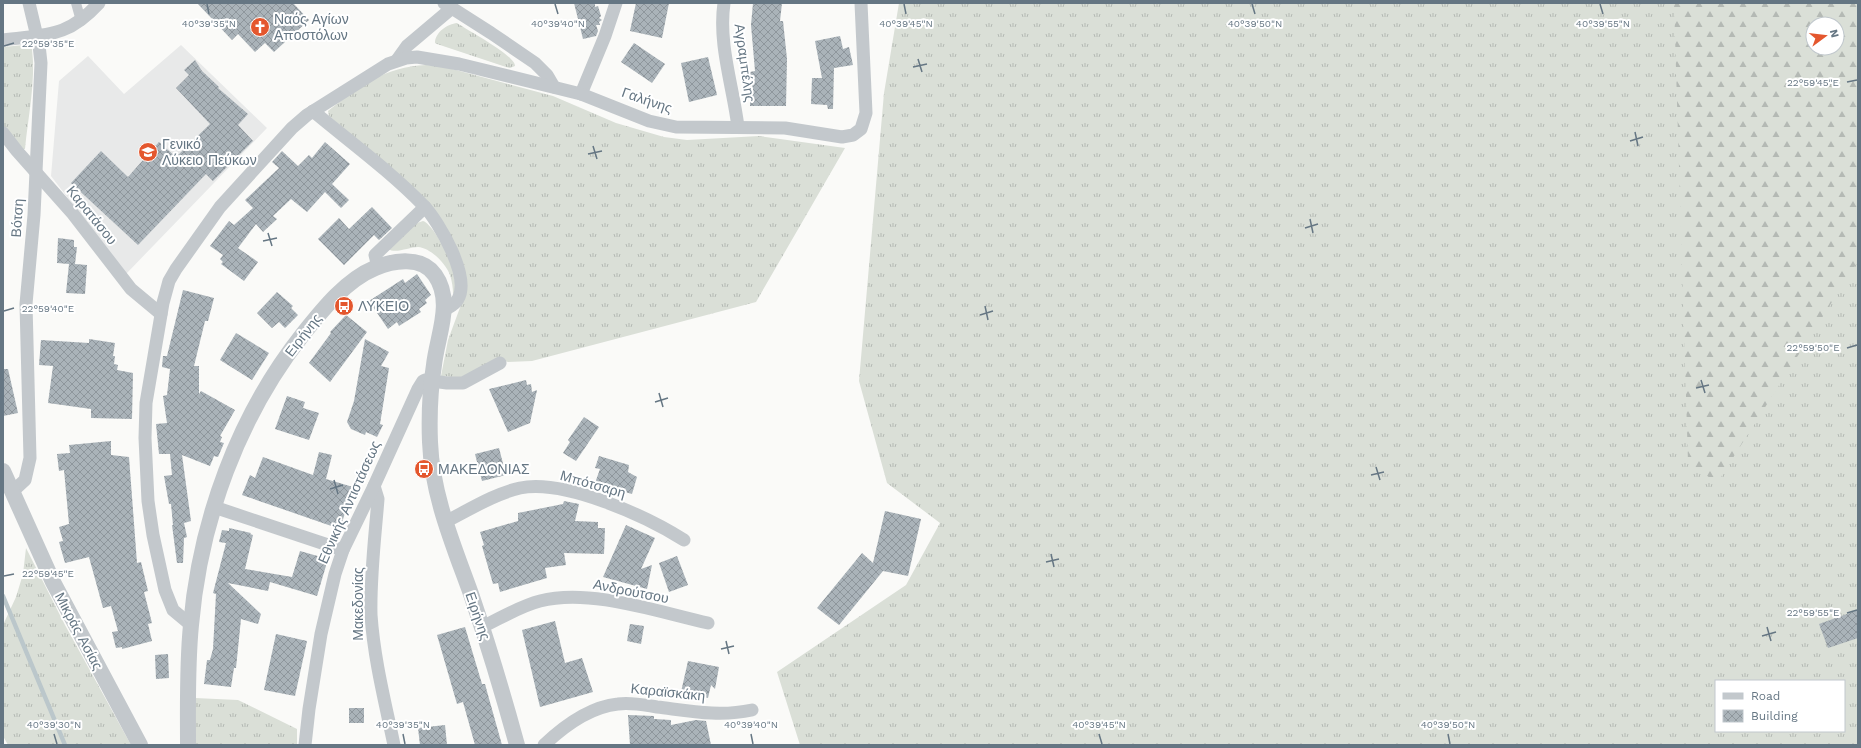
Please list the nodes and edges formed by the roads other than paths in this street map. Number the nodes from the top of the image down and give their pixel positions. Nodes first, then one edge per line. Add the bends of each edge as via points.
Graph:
1 (29, 3) edge
2 (76, 3) edge
3 (99, 3) edge
4 (616, 3) edge
5 (724, 3) edge
6 (861, 3) edge
7 (448, 5) edge
8 (81, 21) junction
9 (37, 36) junction
10 (3, 40) edge
11 (397, 60) junction
12 (554, 87) junction
13 (582, 94) junction
14 (313, 111) junction
15 (738, 127) junction
16 (3, 133) edge
17 (35, 172) junction
18 (425, 207) junction
19 (378, 267) junction
20 (444, 310) junction
21 (160, 314) junction
22 (500, 363) dead end
23 (432, 381) junction
24 (3, 471) edge
25 (374, 486) junction
26 (12, 492) junction
27 (214, 506) junction
28 (445, 522) junction
29 (684, 540) dead end
30 (343, 550) junction
31 (708, 623) dead end
32 (191, 625) junction
33 (482, 627) junction
34 (752, 710) dead end
35 (140, 745) edge
36 (188, 745) edge
37 (305, 745) edge
38 (394, 745) edge
39 (517, 745) edge
40 (544, 745) edge

1 - 9 street, Βότση
2 - 8 street
3 - 8 street
4 - 13 street
5 - 15 street, Αγραμπέλης via 724,44
6 - 15 street, Γαλήνης via 866,113 861,129 850,136 840,137 785,128
7 - 11 street via 407,46
7 - 12 street via 535,63
8 - 9 street via 64,31
9 - 10 street
9 - 17 street, Βότση via 41,71
11 - 12 street, Γαλήνης via 417,57 442,60
11 - 14 street, Γαλήνης via 371,73
12 - 13 street, Γαλήνης
13 - 15 street, Γαλήνης via 662,124 683,128
14 - 18 street
14 - 21 street, Γαλήνης via 292,128 195,240 169,281
16 - 17 street, Καρατάσου
17 - 21 street, Καρατάσου via 73,214 131,288
17 - 26 street, Βότση via 26,304 30,458 29,470 23,483
18 - 19 street via 375,255
18 - 20 street via 448,246 460,273 459,297
19 - 20 street, Ειρήνης via 406,261 430,269 442,288
19 - 27 street, Ειρήνης via 362,275 336,296 278,368 238,444
20 - 23 street, Ειρήνης
21 - 32 street, Γαλήνης via 145,408 148,501 158,562 167,596 176,614
22 - 23 street via 464,383
23 - 25 street, Εθνικής Αντιστάσεως via 424,380 418,388
23 - 28 street, Ειρήνης via 431,462 435,488
24 - 26 street, Μικράς Ασίας
25 - 30 street, Εθνικής Αντιστάσεως
25 - 38 street, Μακεδονίας via 378,499 371,604 372,627
26 - 35 street, Μικράς Ασίας via 59,595
27 - 30 street
27 - 32 street, Ειρήνης via 199,565
28 - 29 street, Μπότσαρη via 508,492 545,487 577,494 634,513
28 - 33 street, Ειρήνης
30 - 37 street, Εθνικής Αντιστάσεως via 332,584 323,628
31 - 33 street, Ανδρούτσου via 605,600 568,598 533,603
32 - 36 street, Ειρήνης
33 - 39 street, Ειρήνης
34 - 40 street, Καραϊσκάκη via 724,715 616,704 576,720

